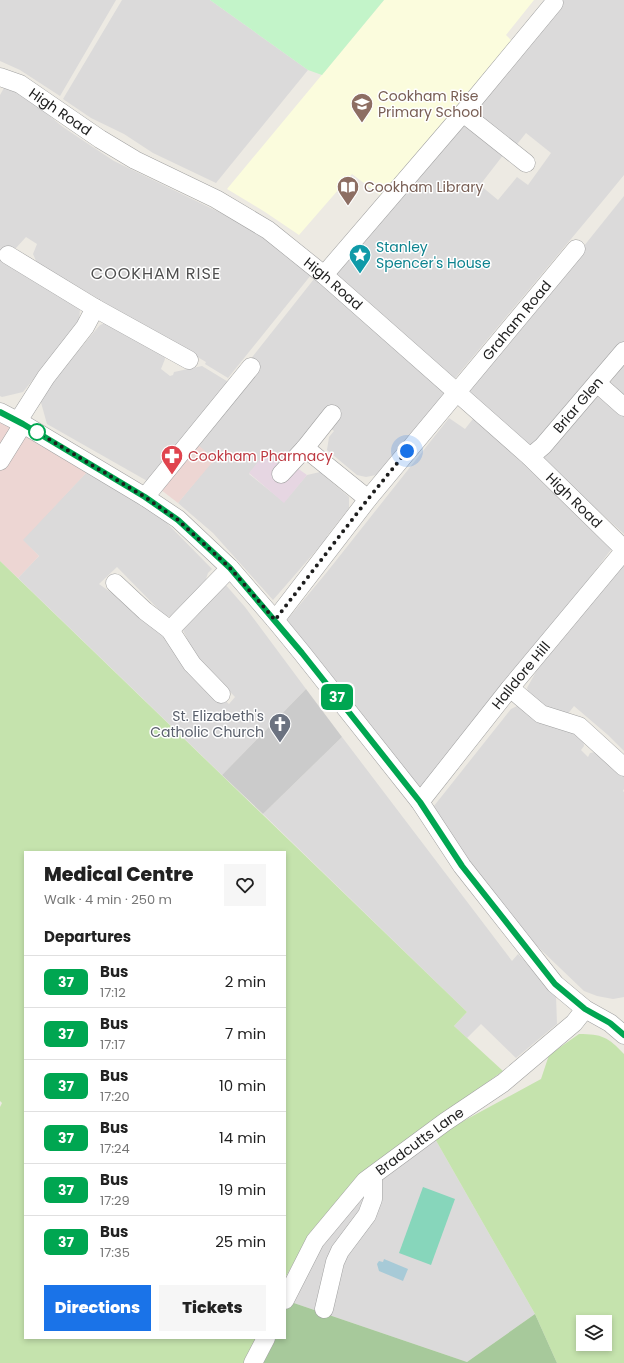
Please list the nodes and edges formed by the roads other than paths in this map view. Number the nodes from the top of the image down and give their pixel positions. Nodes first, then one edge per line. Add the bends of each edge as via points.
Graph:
1 (554, 3) dead end
2 (0, 77) edge
3 (463, 113) junction
4 (526, 163) dead end
5 (576, 249) dead end
6 (17, 255) dead end
7 (324, 275) junction
8 (96, 308) junction
9 (624, 351) edge
10 (181, 360) dead end
11 (251, 367) dead end
12 (597, 383) junction
13 (456, 392) junction
14 (624, 407) edge
15 (0, 412) edge
16 (332, 414) dead end
17 (21, 423) junction
18 (305, 448) junction
19 (530, 457) junction
20 (0, 460) edge
21 (281, 474) dead end
22 (145, 497) junction
23 (368, 499) junction
24 (624, 550) edge
25 (230, 568) junction
26 (115, 583) dead end
27 (275, 620) junction
28 (170, 630) junction
29 (510, 688) junction
30 (221, 694) dead end
31 (624, 767) edge
32 (420, 802) junction
33 (585, 1009) junction
34 (624, 1035) edge
35 (373, 1176) junction
36 (286, 1298) edge
37 (324, 1310) dead end
38 (266, 1339) edge
39 (254, 1363) edge

1 - 3 street
2 - 7 street, High Road via 20,84 135,160 216,199 268,230
3 - 4 street
3 - 7 street
5 - 13 street, Graham Road
6 - 8 street
7 - 13 street, High Road
8 - 10 street
8 - 17 street via 85,327 46,377
9 - 12 street, Briar Glen
11 - 22 street
12 - 14 street
12 - 19 street, Briar Glen via 543,446
13 - 19 street, High Road
13 - 23 street, Graham Road
15 - 17 street
16 - 18 street
17 - 20 street
17 - 22 street
18 - 21 street
18 - 23 street
19 - 24 street, High Road
22 - 25 street via 178,520
23 - 27 street, Graham Road
24 - 29 street, Halldore Hill
25 - 27 street
25 - 28 street
26 - 28 street
27 - 32 street
28 - 30 street via 192,664
29 - 31 street via 542,714 579,726
29 - 32 street, Halldore Hill
32 - 33 street via 462,866 555,984
33 - 34 street via 610,1023
33 - 35 street, Bradcutts Lane via 574,1023 503,1083 445,1122
35 - 36 street, Bradcutts Lane via 365,1181 315,1241
35 - 37 street via 373,1199 367,1215 340,1251 335,1262
38 - 39 street

